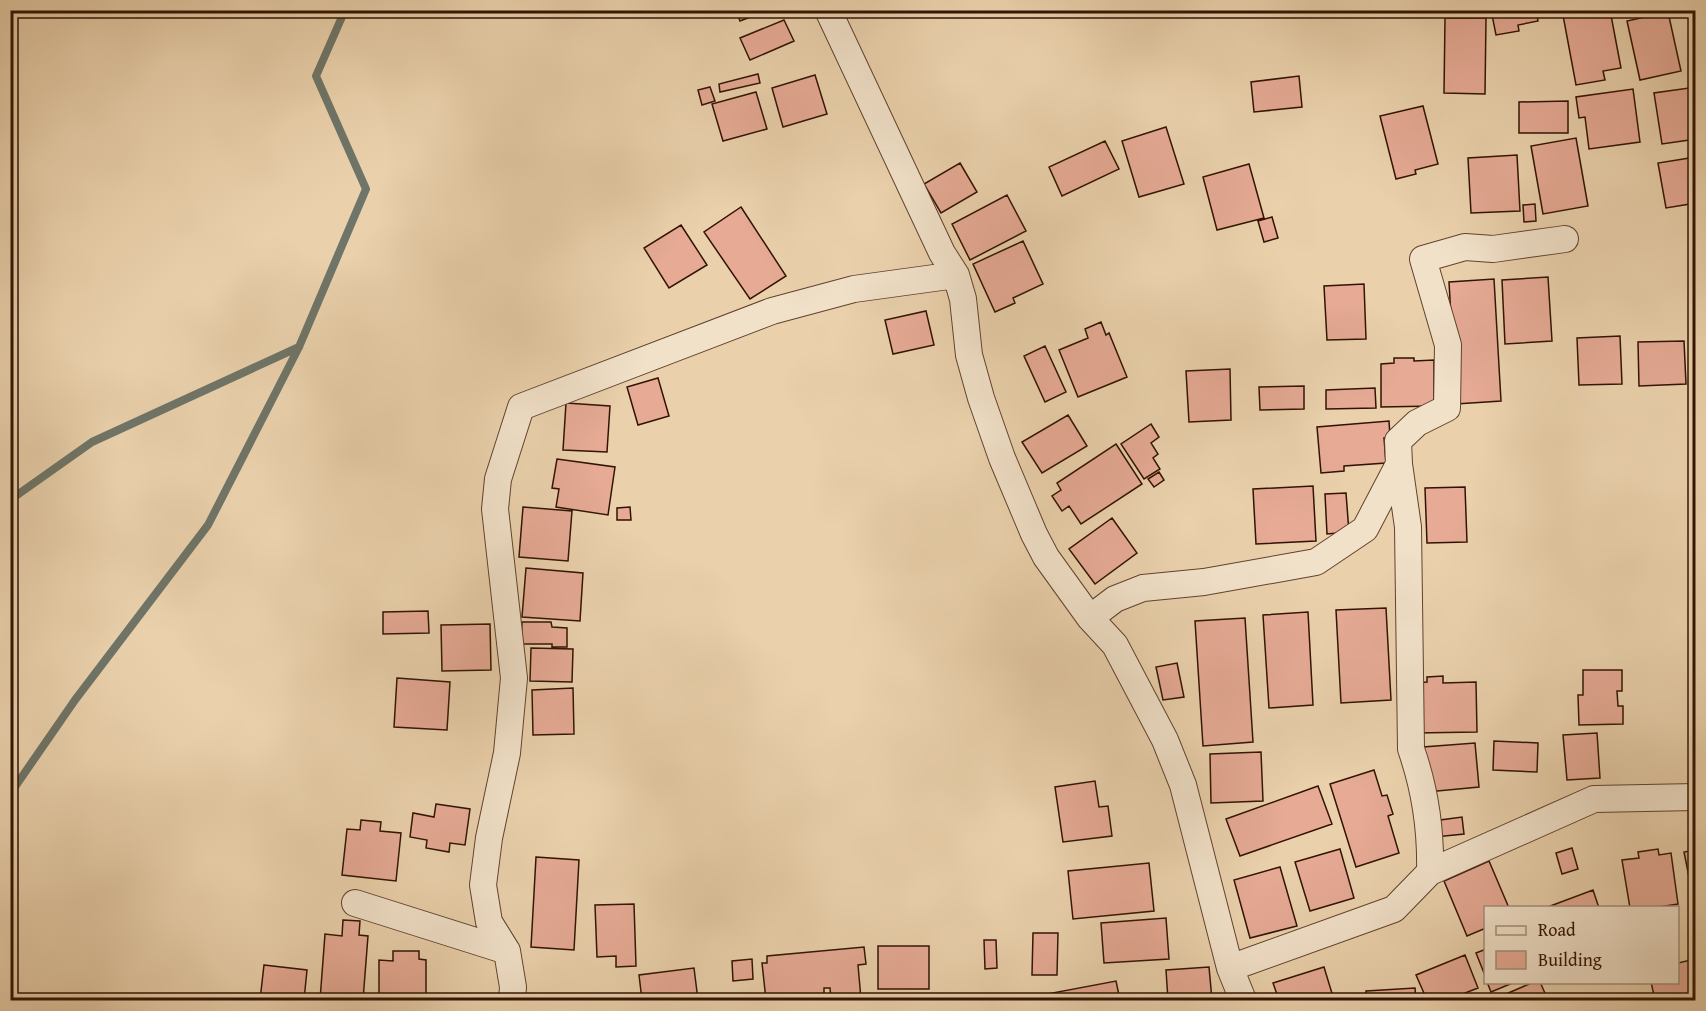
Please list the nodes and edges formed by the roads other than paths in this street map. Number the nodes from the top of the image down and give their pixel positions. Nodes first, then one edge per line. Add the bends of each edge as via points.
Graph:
1 (828, 10) edge
2 (1565, 239) dead end
3 (956, 275) junction
4 (1399, 464) junction
5 (1090, 618) junction
6 (1695, 797) edge
7 (1430, 872) junction
8 (355, 903) dead end
9 (507, 951) junction
10 (1230, 968) junction
11 (512, 1000) edge
12 (1243, 1000) edge

1 - 3 street via 942,253
2 - 4 street via 1493,249 1465,247 1423,259 1448,345 1447,408 1417,423 1398,441
3 - 5 street via 963,299 969,355 1002,458 1046,557
3 - 9 street via 854,289 772,311 521,407 498,479 495,509 514,678 507,753 483,885 489,922
4 - 5 street via 1365,529 1316,562 1204,582 1143,588 1115,599
4 - 7 street via 1408,527 1412,749 1430,839
5 - 10 street via 1115,645 1165,740 1183,785
6 - 7 street via 1594,799
7 - 10 street via 1394,909
8 - 9 street
9 - 11 street
10 - 12 street

